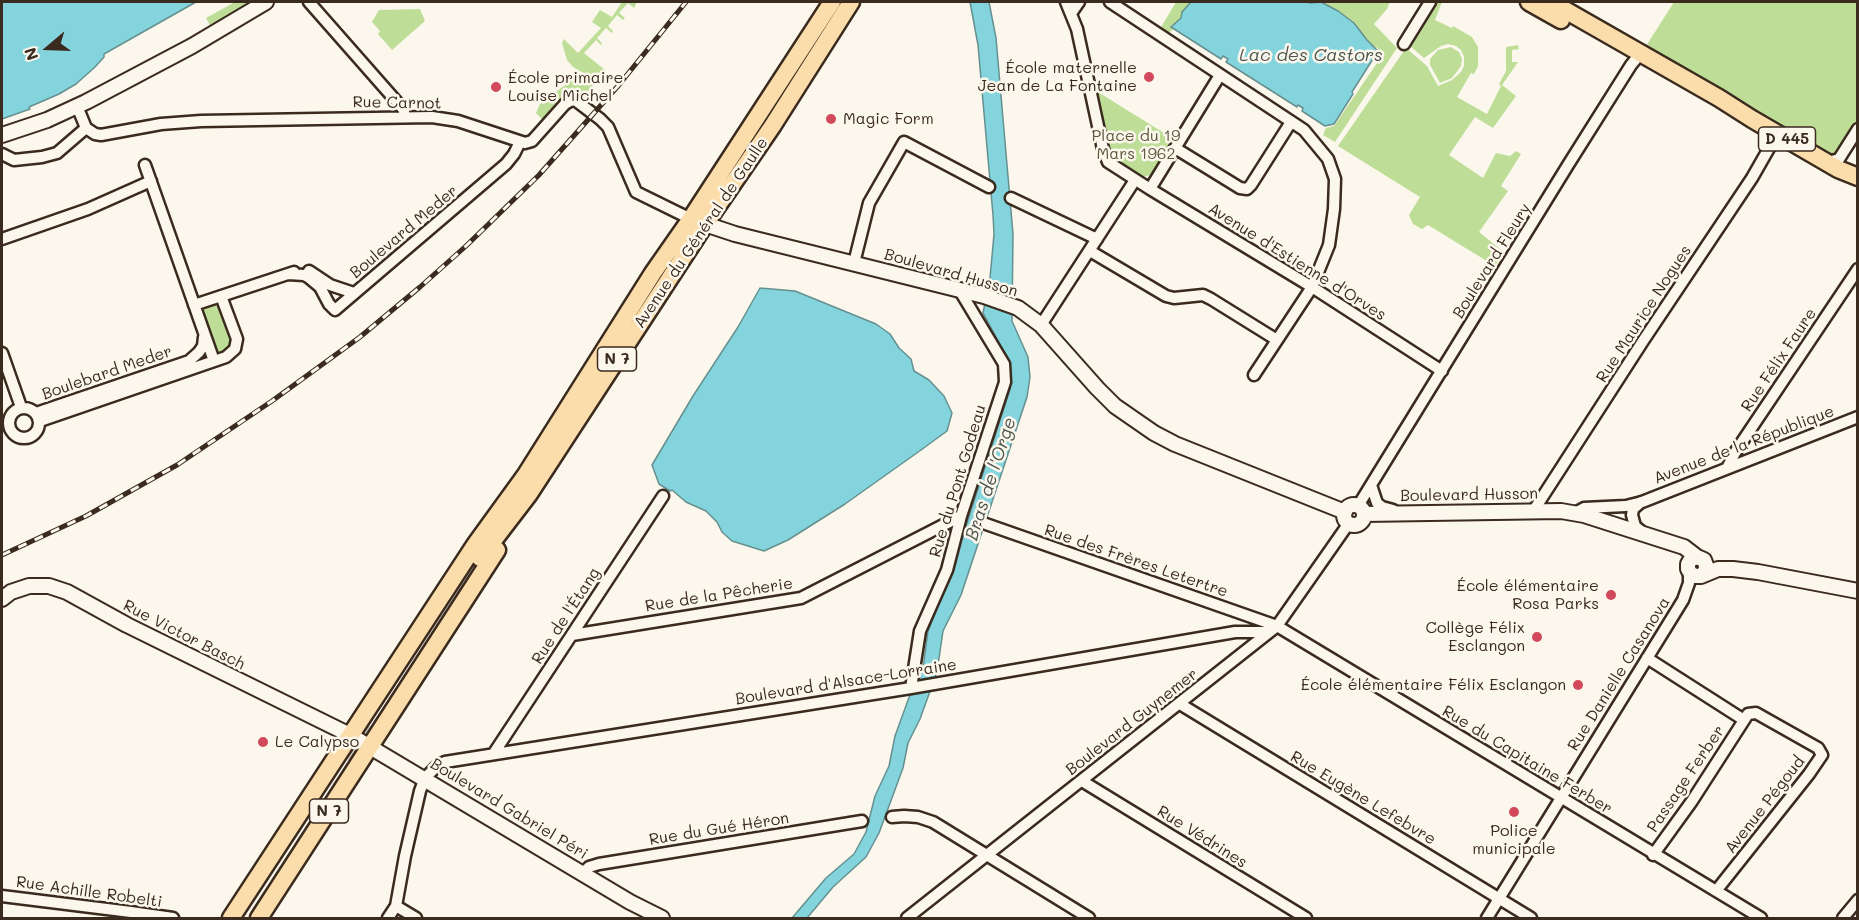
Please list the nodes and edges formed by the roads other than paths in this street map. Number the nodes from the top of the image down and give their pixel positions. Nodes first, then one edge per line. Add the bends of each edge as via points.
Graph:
1 (266, 2) edge
2 (309, 2) edge
3 (832, 2) edge
4 (851, 2) edge
5 (1079, 2) edge
6 (1110, 2) edge
7 (1430, 2) edge
8 (1529, 2) edge
9 (1551, 5) edge
10 (1069, 7) edge
11 (1404, 44) dead end
12 (1641, 54) junction
13 (1220, 75) junction
14 (1719, 98) junction
15 (78, 106) junction
16 (404, 117) junction
17 (1291, 122) junction
18 (86, 128) junction
19 (1857, 129) edge
20 (2, 135) edge
21 (1780, 135) junction
22 (520, 142) junction
23 (1175, 148) junction
24 (2, 154) edge
25 (1833, 160) junction
26 (145, 165) dead end
27 (1857, 165) edge
28 (1857, 177) edge
29 (151, 180) junction
30 (1135, 180) junction
31 (989, 187) dead end
32 (1150, 189) junction
33 (1011, 198) dead end
34 (698, 222) junction
35 (2, 239) edge
36 (1097, 239) junction
37 (1090, 251) junction
38 (854, 263) junction
39 (1857, 269) edge
40 (288, 274) junction
41 (1311, 287) junction
42 (960, 291) junction
43 (354, 293) junction
44 (221, 296) junction
45 (194, 305) junction
46 (1041, 325) junction
47 (204, 333) junction
48 (1277, 340) junction
49 (2, 354) edge
50 (214, 361) junction
51 (1442, 371) junction
52 (1254, 375) dead end
53 (18, 409) junction
54 (2, 414) edge
55 (38, 417) junction
56 (1857, 417) edge
57 (6, 430) edge
58 (1728, 468) junction
59 (525, 476) junction
60 (1371, 485) junction
61 (529, 494) junction
62 (663, 496) dead end
63 (1642, 502) junction
64 (1361, 510) junction
65 (1534, 510) junction
66 (1405, 513) junction
67 (1575, 513) junction
68 (961, 516) junction
69 (1347, 518) junction
70 (986, 524) dead end
71 (1646, 535) junction
72 (480, 558) junction
73 (1697, 568) junction
74 (1857, 591) edge
75 (2, 599) edge
76 (1277, 626) junction
77 (572, 635) junction
78 (1647, 658) junction
79 (910, 688) junction
80 (1180, 704) junction
81 (1743, 720) junction
82 (374, 721) tunnel mouth
83 (350, 735) junction
84 (371, 747) junction
85 (494, 753) junction
86 (349, 760) tunnel mouth
87 (425, 778) junction
88 (1082, 781) junction
89 (1561, 797) junction
90 (892, 817) dead end
91 (862, 821) dead end
92 (987, 855) junction
93 (1653, 855) junction
94 (583, 873) junction
95 (1716, 891) junction
96 (2, 896) edge
97 (1499, 899) junction
98 (1857, 900) edge
99 (630, 902) junction
100 (396, 906) junction
101 (129, 915) edge
102 (250, 916) edge
103 (173, 918) edge
104 (231, 918) edge
105 (388, 918) edge
106 (416, 918) edge
107 (650, 918) edge
108 (662, 918) edge
109 (907, 918) edge
110 (1089, 918) edge
111 (1306, 918) edge
112 (1487, 918) edge
113 (1531, 918) edge
114 (1761, 918) edge
115 (1843, 918) edge

1 - 15 street
2 - 16 street via 404,110
3 - 34 main road, Avenue du Général de Gaulle / N 7
4 - 34 main road, Avenue du Général de Gaulle / N 7 via 773,125
5 - 10 street
6 - 13 street
7 - 11 street
8 - 9 main road, D 445
9 - 12 main road, D 445
10 - 30 street, Avenue d'Estienne d'Orves via 1103,149 1108,162
12 - 14 main road, D 445
12 - 51 street, Boulevard Fleury
13 - 17 street
13 - 23 street
14 - 21 main road, D 445
14 - 25 main road, D 445
15 - 18 street
15 - 20 street
16 - 18 street, Rue Carnot via 201,121 160,124 106,135 94,134
16 - 22 street, Rue Carnot via 458,121
17 - 23 street via 1247,189
17 - 41 street via 1318,146 1335,179 1329,245
18 - 24 street via 57,153 14,160
19 - 25 street
21 - 25 main road, D 445
21 - 65 street, Rue Maurice Nogues
22 - 34 street via 532,141 565,104 575,100 608,127 636,192
22 - 43 street, Boulevard Meder via 506,164
23 - 32 street
25 - 27 main road, D 445
25 - 28 main road, D 445 via 1838,169
26 - 29 street
29 - 35 street via 88,209
29 - 45 street
30 - 32 street, Avenue d'Estienne d'Orves
30 - 36 street
31 - 38 street via 904,142 869,202
32 - 41 street, Avenue d'Estienne d'Orves
33 - 36 street
34 - 38 street, Boulevard Husson
34 - 59 main road, Avenue du Général de Gaulle / N 7 via 653,273
34 - 61 main road, Avenue du Général de Gaulle / N 7
36 - 37 street
37 - 46 street
37 - 48 street via 1166,296 1203,295
38 - 42 street, Boulevard Husson
39 - 58 street, Rue Félix Faure
40 - 43 street, Boulevard Meder via 308,270 330,285
40 - 43 street via 308,277 335,309
40 - 44 street, Boulevard Meder
41 - 48 street
41 - 51 street, Avenue d'Estienne d'Orves
42 - 46 street, Boulevard Husson via 1018,308
42 - 68 street, Rue du Pont Godeau via 1004,364 1005,382
44 - 45 street, Boulevard Meder
44 - 50 street via 237,345 226,357
45 - 47 street
46 - 69 street, Boulevard Husson via 1096,388 1154,433
47 - 50 street
47 - 55 street, Boulebard Meder via 203,346 189,361
48 - 52 street
49 - 53 street
50 - 55 street
51 - 60 street, Boulevard Fleury
53 - 54 street
53 - 55 street via 30,408
53 - 57 street
55 - 57 street via 37,430 30,437 21,438
56 - 58 street, Avenue de la République
58 - 63 street, Avenue de la République
59 - 72 main road, Avenue du Général de Gaulle / N 7
59 - 83 main road, Avenue du Général de Gaulle / N 7
60 - 64 street, Boulevard Fleury
60 - 66 street via 1374,498 1382,507
61 - 72 main road, Avenue du Général de Gaulle / N 7
61 - 84 main road, Avenue du Général de Gaulle / N 7
62 - 77 street, Rue de l'Étang
63 - 67 street, Avenue de la République via 1584,508
63 - 71 street via 1634,509 1633,520
64 - 66 street, Boulevard Husson
64 - 69 street, Boulevard Husson via 1350,506
65 - 66 street, Boulevard Husson
65 - 67 street, Boulevard Husson
67 - 71 street, Boulevard Husson
68 - 77 street, Rue de la Pêcherie via 801,598
68 - 79 street, Rue du Pont Godeau via 947,570 920,631
69 - 76 street, Boulevard Guynemer
70 - 76 street, Rue des Frères Letertre
71 - 73 street, Boulevard Husson via 1684,547
72 - 82 main road, Avenue du Général de Gaulle / N 7
73 - 74 street via 1758,572
73 - 78 street, Rue Danielle Casanova via 1683,600
75 - 83 street, Rue Victor Basch via 29,586 58,588
76 - 79 street, Boulevard d'Alsace-Lorraine via 1265,632 1235,632
76 - 80 street, Boulevard Guynemer
76 - 89 street, Rue du Capitaine Ferber
77 - 85 street, Rue de l'Étang
78 - 81 street
78 - 89 street, Rue Danielle Casanova
79 - 85 street, Boulevard d'Alsace-Lorraine
80 - 88 street, Boulevard Guynemer
80 - 97 street, Rue Eugène Lefebvre
81 - 93 street, Passage Ferber
81 - 95 street, Avenue Pégoud via 1756,712 1818,748 1822,755
83 - 84 street, Rue Victor Basch
83 - 104 main road, Avenue du Général de Gaulle / N 7
84 - 87 street, Boulevard Gabriel Péri
84 - 102 main road, Avenue du Général de Gaulle / N 7
85 - 87 street, Boulevard d'Alsace-Lorraine via 445,762
86 - 102 main road, Avenue du Général de Gaulle / N 7
87 - 94 street, Boulevard Gabriel Péri
87 - 100 street
88 - 92 street, Boulevard Guynemer
88 - 111 street, Rue Védrines
89 - 93 street, Rue du Capitaine Ferber
89 - 97 street, Rue Danielle Casanova
90 - 92 street via 918,817 933,822
91 - 94 street, Rue du Gué Héron via 599,864
92 - 109 street, Boulevard Guynemer
92 - 110 street
93 - 95 street, Rue du Capitaine Ferber
94 - 99 street, Boulevard Gabriel Péri
95 - 114 street, Rue du Capitaine Ferber
96 - 101 street, Rue Achille Robelti
97 - 112 street, Rue Danielle Casanova
97 - 113 street, Rue Eugène Lefebvre
98 - 115 street
99 - 107 street, Boulevard Gabriel Péri
99 - 108 street, Boulevard Gabriel Péri
100 - 105 street
100 - 106 street
101 - 103 street, Rue Achille Robelti

